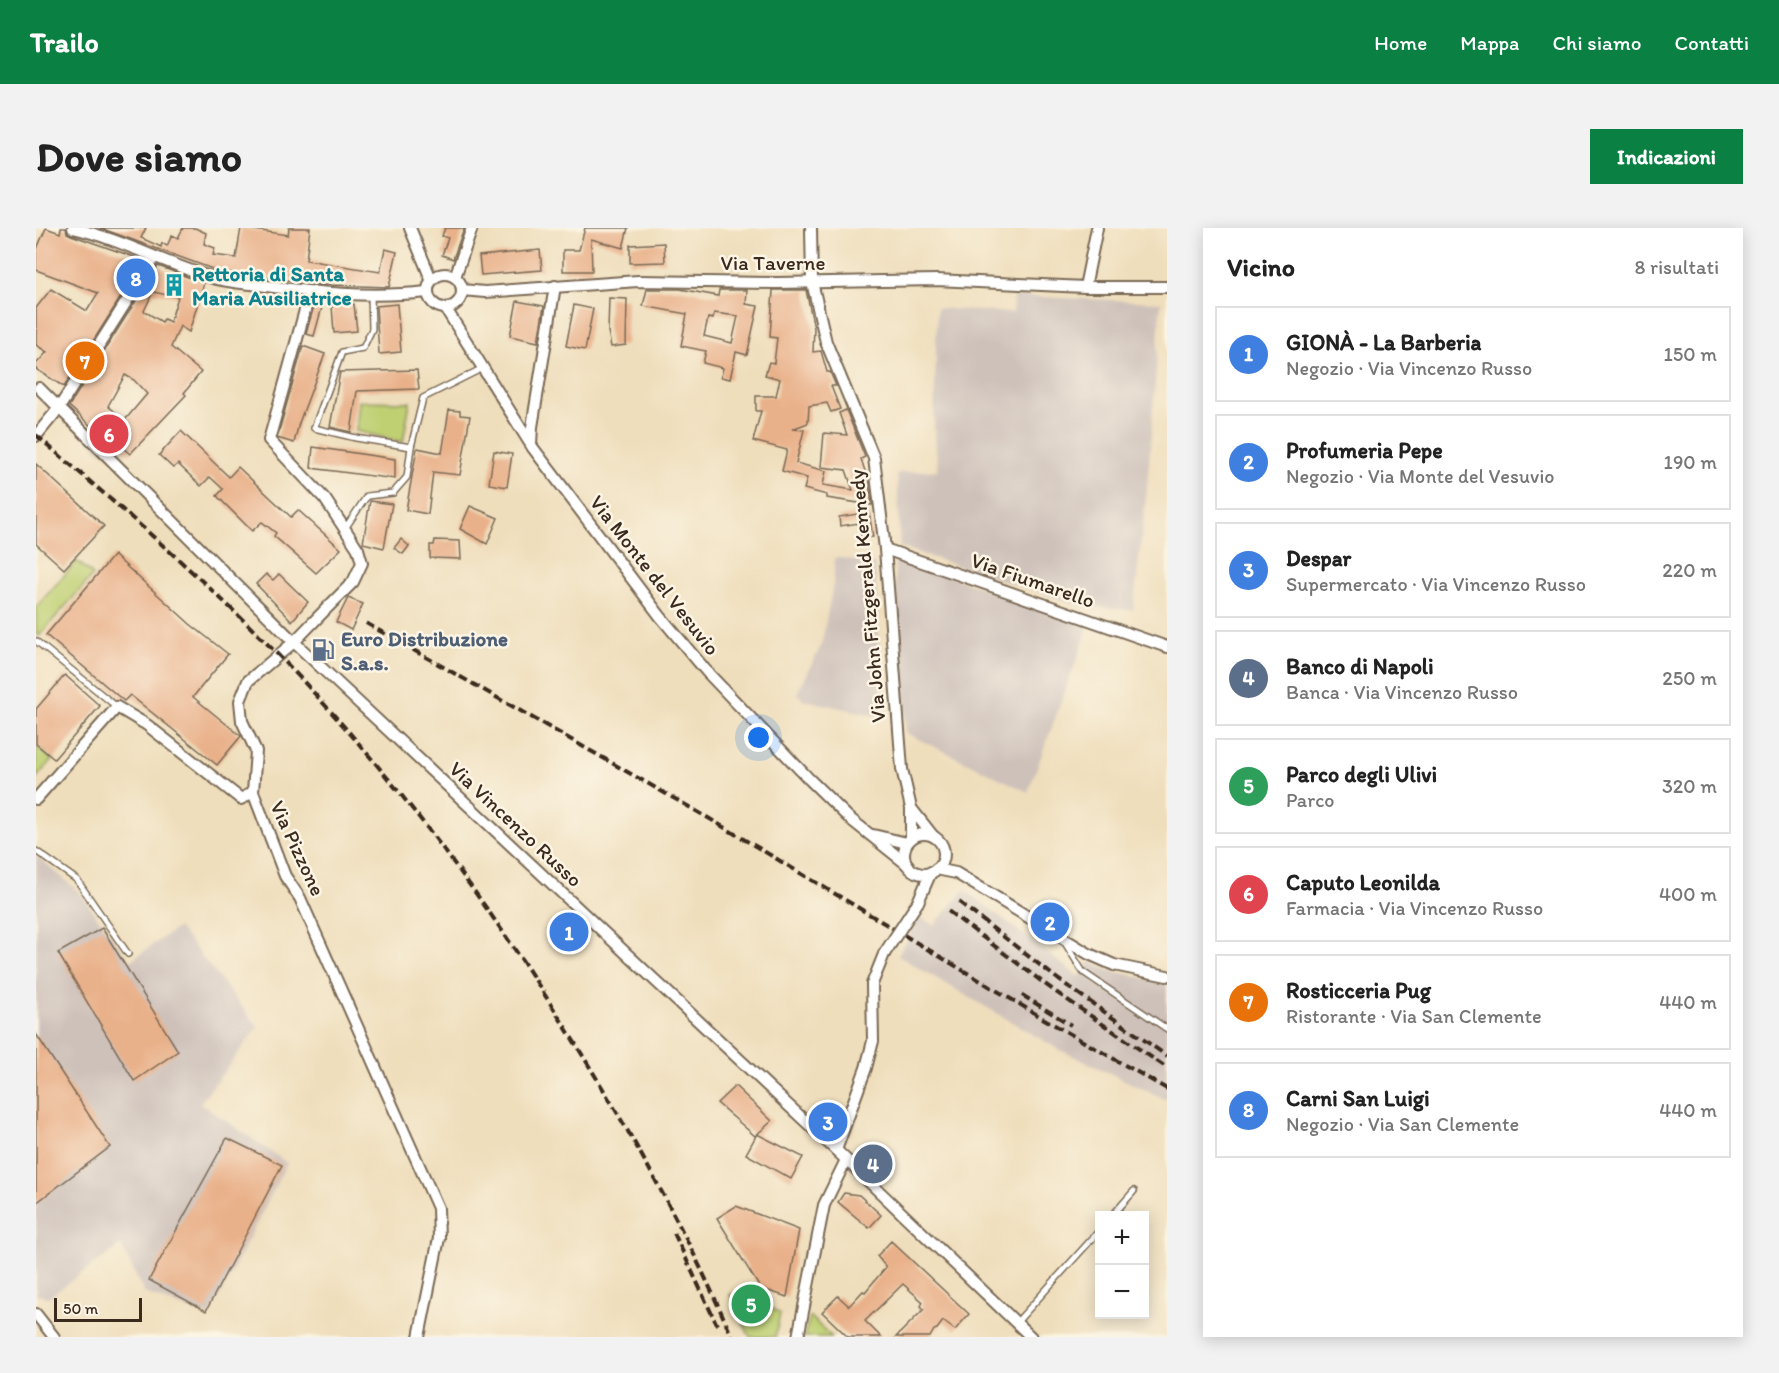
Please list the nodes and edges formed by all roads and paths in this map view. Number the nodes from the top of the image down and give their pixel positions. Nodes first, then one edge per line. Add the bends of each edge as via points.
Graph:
1 (73, 228) edge
2 (410, 228) edge
3 (472, 228) edge
4 (811, 228) edge
5 (1097, 228) edge
6 (154, 258) junction
7 (455, 277) junction
8 (432, 279) junction
9 (812, 282) junction
10 (555, 286) junction
11 (1085, 287) junction
12 (1167, 287) edge
13 (462, 290) junction
14 (310, 292) junction
15 (427, 292) junction
16 (371, 295) junction
17 (446, 309) junction
18 (483, 368) junction
19 (39, 388) dead end
20 (59, 408) junction
21 (36, 436) edge
22 (531, 444) junction
23 (411, 447) junction
24 (346, 527) junction
25 (885, 549) junction
26 (36, 641) edge
27 (294, 642) junction
28 (1167, 647) edge
29 (117, 707) junction
30 (252, 792) junction
31 (36, 799) edge
32 (910, 808) junction
33 (870, 834) junction
34 (934, 836) junction
35 (909, 841) junction
36 (36, 851) edge
37 (944, 852) junction
38 (910, 867) junction
39 (933, 871) junction
40 (956, 873) junction
41 (919, 898) junction
42 (1062, 939) junction
43 (128, 954) dead end
44 (1167, 976) edge
45 (1167, 1029) edge
46 (836, 1150) junction
47 (846, 1160) junction
48 (1134, 1191) dead end
49 (1116, 1211) edge
50 (1095, 1236) edge
51 (36, 1314) edge
52 (1016, 1323) junction
53 (54, 1337) edge
54 (419, 1337) edge
55 (798, 1337) edge
56 (1031, 1337) edge

1 - 6 street
2 - 8 street
3 - 7 street
4 - 9 street, Via John Fitzgerald Kennedy
5 - 11 street
6 - 14 street via 212,278
6 - 20 street
7 - 8 street via 441,274
7 - 13 street
8 - 15 street
9 - 10 street, Via Taverne via 638,281
9 - 11 street, Via Taverne via 936,280
9 - 25 street, Via John Fitzgerald Kennedy via 826,342 874,458
10 - 13 street, Via Taverne
10 - 22 street
11 - 12 street, Via Taverne
13 - 17 street via 459,302
14 - 16 street
14 - 24 street, Via Pizzone via 269,440
15 - 16 street
15 - 17 street via 434,305
16 - 23 lane via 372,329 363,348 342,352 314,428
17 - 18 street, Via Monte del Vesuvio
18 - 22 street, Via Monte del Vesuvio
18 - 23 lane via 423,398
19 - 20 street, Via Vincenzo Russo
20 - 21 street
20 - 27 street, Via Vincenzo Russo
22 - 33 street, Via Monte del Vesuvio via 614,558 707,672 808,778
23 - 24 lane via 407,477 393,493 367,496
24 - 27 street, Via Pizzone via 362,563 353,582
25 - 28 street, Via Fiumarello
25 - 32 street, Via John Fitzgerald Kennedy via 902,769
26 - 29 lane
27 - 30 street, Via Pizzone via 249,681 240,701 242,721 256,751
27 - 46 street, Via Vincenzo Russo
29 - 30 street via 147,725 241,799
29 - 31 street
30 - 54 street, Via Pizzone via 285,876 300,898 438,1208 439,1238
32 - 34 street, Via John Fitzgerald Kennedy
32 - 35 street, Via John Fitzgerald Kennedy
33 - 35 street, Via Monte del Vesuvio
33 - 38 street, Via Monte del Vesuvio
34 - 35 street, Via Monte del Vesuvio via 921,834
34 - 37 street
35 - 38 street via 904,854
36 - 43 lane via 77,880
37 - 39 street
37 - 40 street
38 - 39 street via 924,874
38 - 41 street
39 - 40 street
39 - 41 street
40 - 42 street
41 - 46 street, bridge via 884,954 872,984 873,1041
42 - 44 street via 1114,965
42 - 45 lane via 1083,972
46 - 47 street, Via Vincenzo Russo
47 - 52 street, Via Vincenzo Russo
47 - 55 street via 824,1205
48 - 49 lane
50 - 52 lane
51 - 53 street
52 - 56 street, Via Vincenzo Russo

